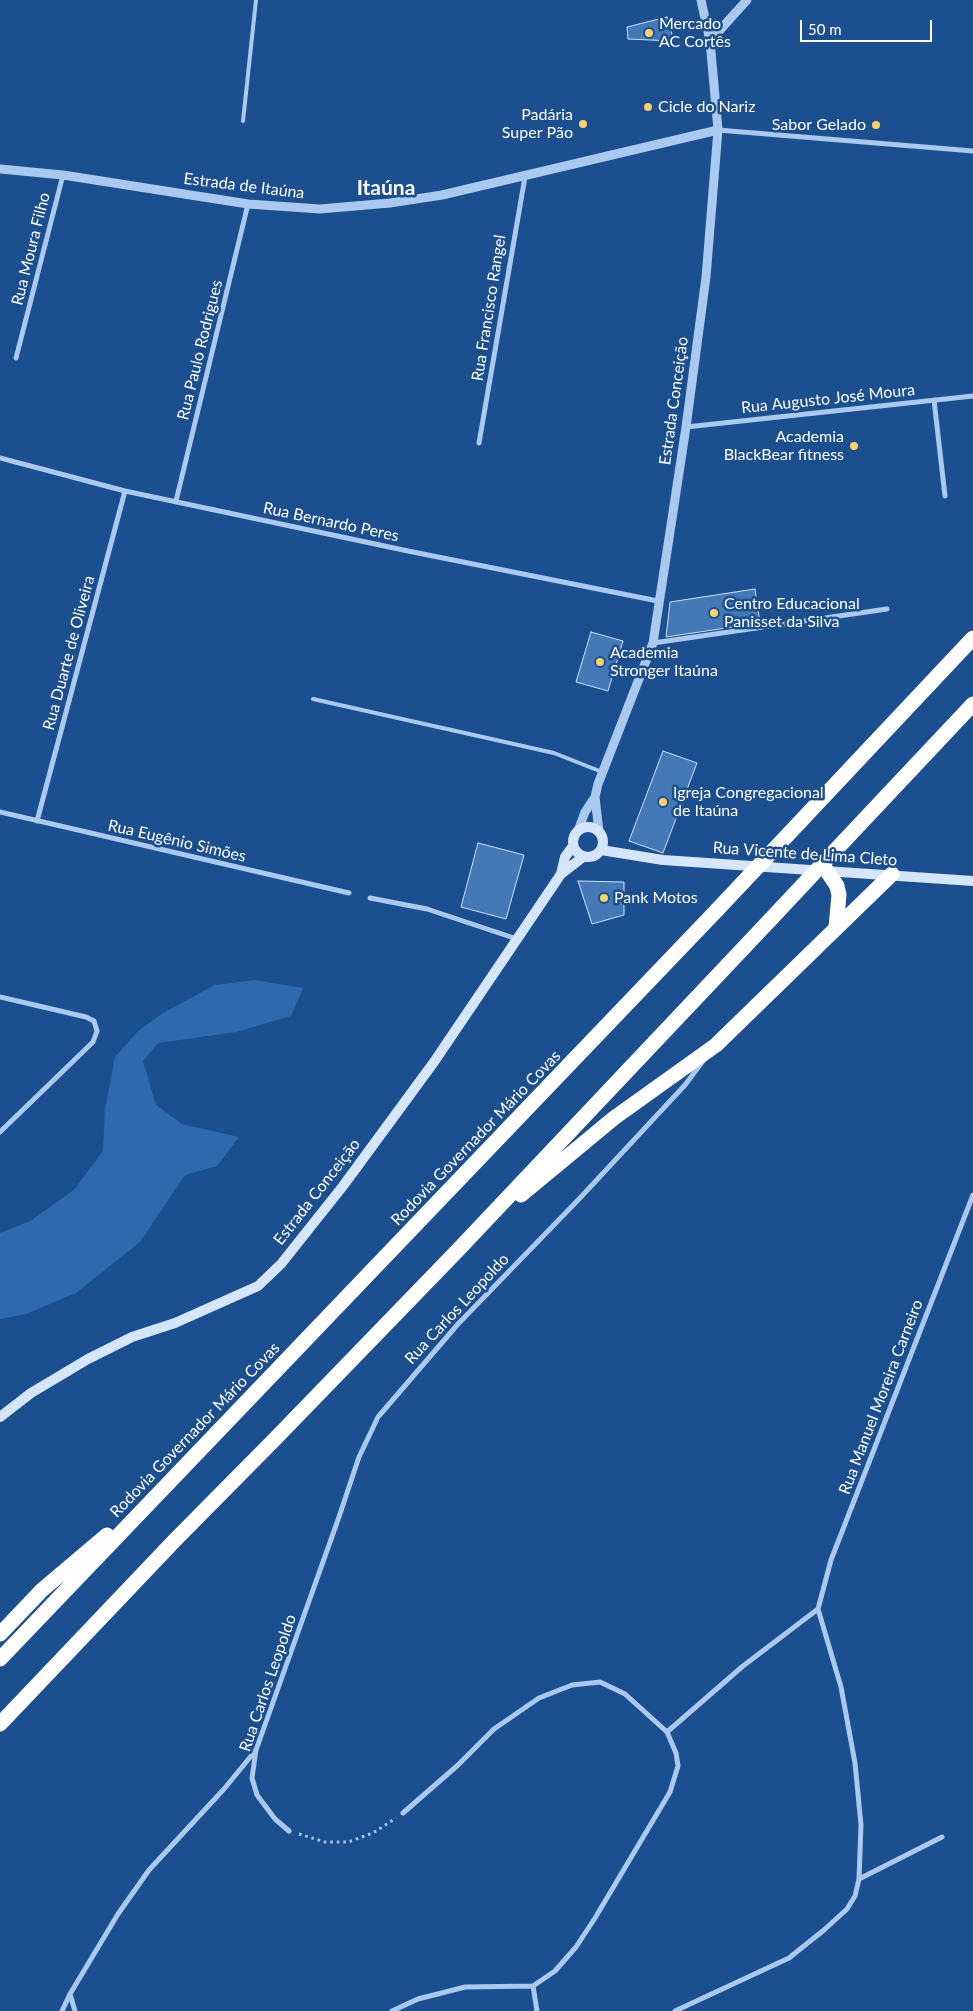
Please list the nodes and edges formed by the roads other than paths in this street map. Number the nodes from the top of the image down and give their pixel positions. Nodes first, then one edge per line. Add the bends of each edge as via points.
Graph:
1 (256, 0) edge
2 (700, 0) edge
3 (747, 0) edge
4 (710, 41) junction
5 (242, 121) dead end
6 (718, 130) junction
7 (973, 150) edge
8 (0, 169) edge
9 (63, 175) junction
10 (525, 177) junction
11 (248, 204) junction
12 (16, 358) dead end
13 (973, 396) edge
14 (934, 400) junction
15 (686, 427) junction
16 (479, 443) dead end
17 (0, 458) edge
18 (126, 491) junction
19 (945, 496) dead end
20 (176, 501) junction
21 (658, 601) junction
22 (887, 609) dead end
23 (973, 638) edge
24 (653, 643) junction
25 (313, 698) dead end
26 (973, 704) edge
27 (602, 772) junction
28 (596, 797) junction
29 (0, 812) edge
30 (37, 821) junction
31 (578, 831) junction
32 (601, 841) junction
33 (573, 846) junction
34 (583, 857) junction
35 (827, 871) junction
36 (561, 874) junction
37 (892, 874) junction
38 (973, 881) edge
39 (349, 893) dead end
40 (370, 898) dead end
41 (836, 927) junction
42 (518, 940) junction
43 (0, 997) edge
44 (716, 1045) junction
45 (0, 1132) edge
46 (973, 1195) edge
47 (458, 1250) junction
48 (0, 1417) edge
49 (164, 1488) junction
50 (818, 1609) junction
51 (0, 1634) edge
52 (0, 1659) edge
53 (0, 1724) edge
54 (667, 1732) junction
55 (256, 1750) junction
56 (403, 1813) road end
57 (289, 1832) road end
58 (942, 1837) dead end
59 (859, 1879) junction
60 (533, 1986) junction
61 (70, 1994) junction
62 (62, 2011) edge
63 (75, 2011) edge
64 (392, 2011) edge
65 (537, 2011) edge
66 (675, 2011) edge

1 - 5 lane
2 - 4 street, Estrada Conceição
3 - 4 street
4 - 6 street, Estrada Conceição
6 - 7 street
6 - 10 street, Estrada de Itaúna
6 - 15 street, Estrada Conceição via 706,277
8 - 9 street, Estrada de Itaúna
9 - 11 street, Estrada de Itaúna
9 - 12 street, Rua Moura Filho
10 - 11 street, Estrada de Itaúna via 390,203 320,209
10 - 16 street, Rua Francisco Rangel
11 - 20 street, Rua Paulo Rodrigues
13 - 14 street, Rua Augusto José Moura
14 - 15 street, Rua Augusto José Moura
14 - 19 street
15 - 21 street, Estrada Conceição
17 - 18 street, Rua Bernardo Peres
18 - 20 street, Rua Bernardo Peres
18 - 30 street, Rua Duarte de Oliveira
20 - 21 street, Rua Bernardo Peres
21 - 24 street, Estrada Conceição
22 - 24 street
23 - 49 highway, Rodovia Governador Mário Covas, bridge
24 - 27 street, Estrada Conceição
25 - 27 lane via 554,753
26 - 47 highway, bridge
27 - 28 street, Estrada Conceição
28 - 31 street, Estrada Conceição via 585,812
28 - 32 street, Estrada Conceição
29 - 30 street, Rua Eugênio Simões
30 - 39 street, Rua Eugênio Simões
31 - 32 main road via 590,827
31 - 33 main road
32 - 34 main road via 594,857
32 - 35 main road, Rua Vicente de Lima Cleto via 636,855 664,860
33 - 34 main road
33 - 36 main road, Estrada Conceição via 565,857
34 - 36 main road, Estrada Conceição
35 - 37 main road, Rua Vicente de Lima Cleto
35 - 41 highway via 839,896
36 - 42 main road, Estrada Conceição
37 - 38 main road, Rua Vicente de Lima Cleto
37 - 41 highway
40 - 42 street via 427,910
41 - 44 highway
42 - 48 main road, Estrada Conceição via 434,1062 342,1186 281,1264 258,1286 175,1323 132,1337 88,1359 31,1393
43 - 45 street via 86,1017 94,1020 97,1031 93,1042
44 - 47 highway via 590,1136
44 - 55 street, Rua Carlos Leopoldo via 685,1085 458,1324 378,1417 358,1457 340,1517
46 - 50 street, Rua Manuel Moreira Carneiro via 832,1560
47 - 53 highway
49 - 51 highway via 42,1590
49 - 52 highway, Rodovia Governador Mário Covas
50 - 54 street via 743,1666
50 - 59 street via 841,1687 855,1763 861,1825
54 - 56 street via 624,1694 600,1682 572,1685 539,1698 494,1730
54 - 60 street via 678,1766 670,1792 576,1947 555,1971
55 - 57 street, Rua Carlos Leopoldo via 252,1778 257,1795
55 - 61 street via 149,1870 118,1914
58 - 59 street
59 - 66 street via 855,1896 847,1909 789,1958
60 - 64 street via 465,1987 418,1999
60 - 65 street
61 - 62 street
61 - 63 street

